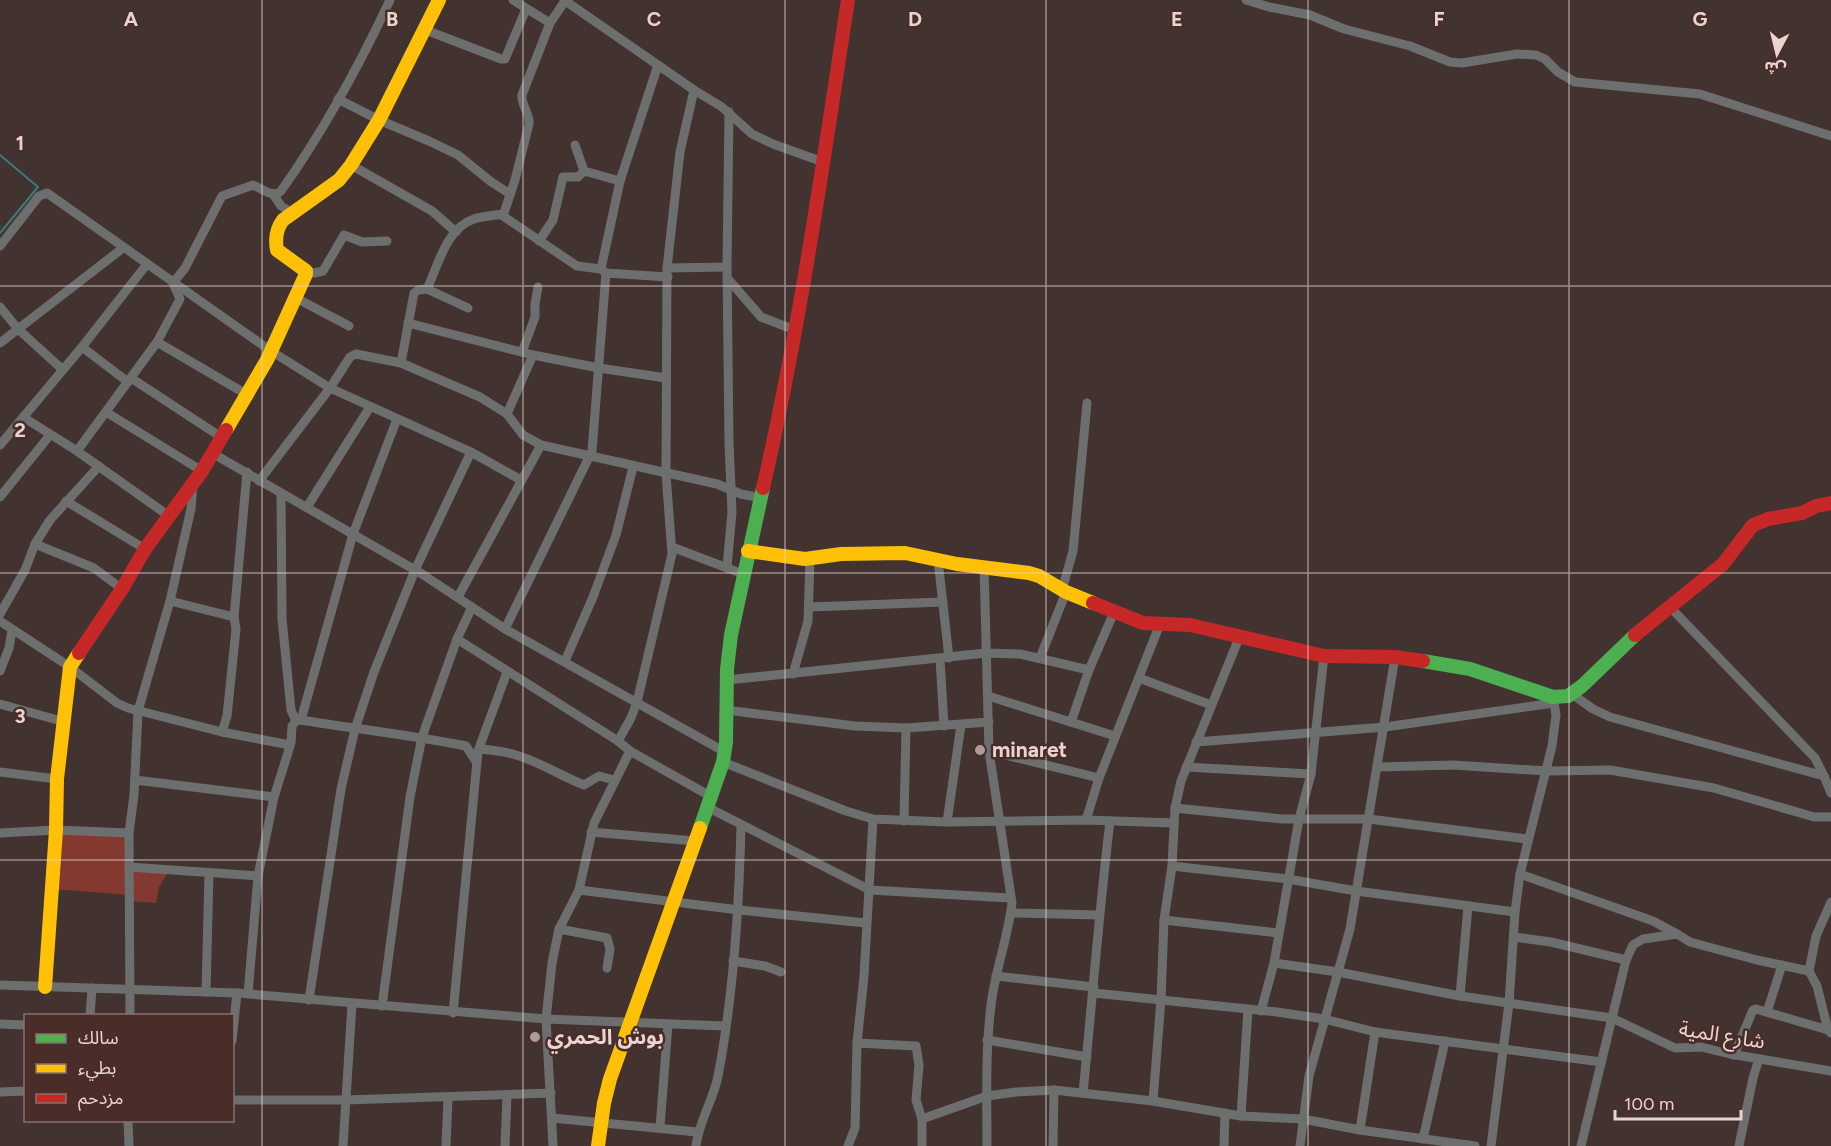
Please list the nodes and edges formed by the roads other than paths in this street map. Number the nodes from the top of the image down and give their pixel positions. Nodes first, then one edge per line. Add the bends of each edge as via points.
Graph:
1 (390, 0) edge
2 (439, 0) edge
3 (513, 0) edge
4 (848, 0) edge
5 (1246, 0) edge
6 (565, 1) edge
7 (526, 9) junction
8 (550, 23) junction
9 (423, 29) junction
10 (658, 65) junction
11 (694, 90) junction
12 (338, 99) junction
13 (729, 112) junction
14 (379, 120) junction
15 (1831, 136) edge
16 (575, 145) dead end
17 (823, 162) junction
18 (351, 165) junction
19 (584, 171) junction
20 (620, 182) junction
21 (273, 194) junction
22 (510, 194) junction
23 (291, 213) junction
24 (502, 214) junction
25 (456, 232) junction
26 (387, 241) dead end
27 (539, 241) junction
28 (0, 246) edge
29 (123, 248) junction
30 (147, 264) junction
31 (727, 267) junction
32 (306, 271) junction
33 (603, 271) junction
34 (668, 272) junction
35 (728, 279) junction
36 (173, 283) junction
37 (538, 287) dead end
38 (427, 289) junction
39 (296, 298) junction
40 (0, 307) edge
41 (468, 308) dead end
42 (408, 323) junction
43 (349, 326) dead end
44 (18, 329) junction
45 (795, 330) junction
46 (157, 342) junction
47 (0, 343) edge
48 (82, 347) junction
49 (271, 351) junction
50 (522, 352) junction
51 (533, 355) junction
52 (401, 363) junction
53 (599, 368) junction
54 (63, 370) junction
55 (666, 378) junction
56 (129, 380) junction
57 (330, 388) junction
58 (246, 394) junction
59 (1087, 402) dead end
60 (370, 407) junction
61 (106, 412) junction
62 (507, 414) junction
63 (23, 417) junction
64 (397, 419) junction
65 (50, 435) junction
66 (222, 437) junction
67 (0, 445) edge
68 (541, 445) junction
69 (77, 451) junction
70 (471, 452) junction
71 (212, 453) junction
72 (590, 457) junction
73 (99, 466) junction
74 (633, 467) junction
75 (202, 471) junction
76 (247, 472) junction
77 (666, 474) junction
78 (521, 480) junction
79 (259, 481) junction
80 (193, 484) junction
81 (731, 489) junction
82 (280, 493) junction
83 (0, 497) edge
84 (761, 498) junction
85 (66, 501) junction
86 (1831, 503) edge
87 (307, 507) junction
88 (169, 516) junction
89 (353, 534) junction
90 (35, 544) junction
91 (672, 547) junction
92 (145, 549) junction
93 (748, 552) junction
94 (810, 559) junction
95 (938, 561) junction
96 (727, 567) junction
97 (984, 567) junction
98 (415, 570) junction
99 (743, 574) junction
100 (122, 589) junction
101 (1064, 591) junction
102 (458, 597) junction
103 (170, 601) junction
104 (943, 602) junction
105 (1669, 606) junction
106 (472, 607) junction
107 (810, 607) junction
108 (1114, 612) junction
109 (0, 614) edge
110 (234, 616) junction
111 (0, 621) edge
112 (1160, 624) junction
113 (505, 629) junction
114 (12, 630) junction
115 (1239, 638) junction
116 (457, 639) junction
117 (5, 647) edge
118 (986, 653) junction
119 (1324, 656) junction
120 (1395, 657) junction
121 (944, 658) junction
122 (1041, 658) junction
123 (565, 661) junction
124 (70, 667) junction
125 (1089, 670) junction
126 (0, 671) edge
127 (507, 672) junction
128 (793, 674) junction
129 (1139, 678) junction
130 (727, 680) junction
131 (1572, 694) junction
132 (988, 696) junction
133 (1553, 700) junction
134 (637, 702) junction
135 (0, 704) edge
136 (1211, 705) junction
137 (726, 710) junction
138 (138, 711) junction
139 (298, 721) junction
140 (65, 722) junction
141 (989, 722) junction
142 (1071, 722) junction
143 (961, 725) junction
144 (944, 726) junction
145 (1385, 727) junction
146 (906, 728) junction
147 (356, 729) junction
148 (222, 732) junction
149 (1315, 732) junction
150 (1115, 736) junction
151 (422, 737) junction
152 (618, 741) junction
153 (1196, 742) junction
154 (290, 745) junction
155 (479, 749) junction
156 (630, 751) junction
157 (989, 751) junction
158 (724, 757) junction
159 (477, 763) junction
160 (1186, 767) junction
161 (1378, 767) junction
162 (1547, 771) junction
163 (0, 772) edge
164 (1311, 774) junction
165 (1824, 776) junction
166 (1099, 778) junction
167 (57, 779) junction
168 (135, 780) junction
169 (614, 780) junction
170 (1831, 793) edge
171 (274, 796) junction
172 (709, 802) junction
173 (1175, 808) junction
174 (1831, 817) edge
175 (873, 819) junction
176 (1299, 819) junction
177 (1369, 819) junction
178 (1086, 820) junction
179 (904, 821) junction
180 (999, 821) junction
181 (1110, 821) junction
182 (947, 822) junction
183 (1174, 824) junction
184 (741, 825) junction
185 (56, 830) junction
186 (0, 832) edge
187 (591, 832) junction
188 (129, 833) junction
189 (1527, 839) junction
190 (695, 842) junction
191 (1172, 866) junction
192 (129, 867) junction
193 (209, 873) junction
194 (1520, 874) junction
195 (258, 876) junction
196 (1288, 879) junction
197 (579, 890) junction
198 (870, 890) junction
199 (1356, 891) junction
200 (1010, 898) junction
201 (674, 901) junction
202 (1831, 903) edge
203 (1468, 906) junction
204 (739, 910) junction
205 (1515, 912) junction
206 (1011, 913) junction
207 (1099, 915) junction
208 (1164, 920) junction
209 (866, 923) junction
210 (559, 929) junction
211 (1278, 933) junction
212 (1677, 934) junction
213 (1514, 937) junction
214 (1626, 960) junction
215 (733, 961) junction
216 (1274, 963) junction
217 (1782, 965) junction
218 (607, 968) dead end
219 (1809, 971) junction
220 (781, 972) dead end
221 (1338, 972) junction
222 (996, 976) junction
223 (0, 985) edge
224 (45, 987) junction
225 (92, 988) junction
226 (130, 988) junction
227 (1094, 990) junction
228 (206, 992) junction
229 (237, 993) junction
230 (248, 994) junction
231 (1460, 996) junction
232 (309, 999) junction
233 (1161, 999) junction
234 (1509, 1003) junction
235 (352, 1004) junction
236 (382, 1006) junction
237 (1248, 1009) junction
238 (1261, 1011) junction
239 (1767, 1012) junction
240 (453, 1013) junction
241 (90, 1014) edge
242 (130, 1014) edge
243 (1612, 1018) junction
244 (546, 1019) junction
245 (1324, 1019) junction
246 (234, 1022) edge
247 (630, 1023) junction
248 (0, 1024) edge
249 (668, 1024) junction
250 (24, 1025) edge
251 (725, 1026) junction
252 (1829, 1031) edge
253 (1375, 1032) junction
254 (987, 1040) junction
255 (1445, 1041) junction
256 (857, 1043) junction
257 (1502, 1049) junction
258 (1734, 1055) junction
259 (1087, 1057) junction
260 (1759, 1059) junction
261 (1601, 1062) junction
262 (1831, 1071) edge
263 (1054, 1090) junction
264 (24, 1091) edge
265 (0, 1092) edge
266 (551, 1093) junction
267 (1083, 1093) junction
268 (507, 1095) junction
269 (987, 1096) junction
270 (448, 1098) junction
271 (234, 1100) edge
272 (345, 1100) junction
273 (1152, 1101) junction
274 (1225, 1113) junction
275 (1241, 1116) junction
276 (552, 1118) junction
277 (922, 1119) junction
278 (1303, 1119) junction
279 (128, 1122) edge
280 (601, 1122) junction
281 (660, 1127) junction
282 (1360, 1130) junction
283 (698, 1132) junction
284 (1423, 1139) junction
285 (129, 1146) edge
286 (344, 1146) edge
287 (446, 1146) edge
288 (505, 1146) edge
289 (553, 1146) edge
290 (598, 1146) edge
291 (696, 1146) edge
292 (848, 1146) edge
293 (922, 1146) edge
294 (987, 1146) edge
295 (1053, 1146) edge
296 (1224, 1146) edge
297 (1300, 1146) edge
298 (1475, 1146) edge
299 (1491, 1146) edge
300 (1581, 1146) edge
301 (1739, 1146) edge

1 - 12 street
2 - 9 street
3 - 7 street
4 - 17 street
5 - 15 street via 1310,15 1344,30 1410,46 1450,62 1529,53 1545,59 1575,82 1700,94
6 - 8 street
6 - 10 street
7 - 8 street
7 - 9 street via 505,58 501,59
8 - 22 street via 522,94 530,121
9 - 14 street
10 - 11 street
10 - 20 street
11 - 13 street
11 - 34 street via 680,152
12 - 14 street
12 - 21 street via 302,162 280,191
13 - 17 street via 761,139
13 - 31 street
14 - 18 street
14 - 22 street via 462,158
16 - 19 street
17 - 45 street
18 - 23 street via 339,180
18 - 25 street via 432,210
19 - 20 street
19 - 27 street via 578,177 563,177 553,220
20 - 33 street
21 - 23 street
21 - 36 street via 253,185 222,196 185,268
22 - 24 street
23 - 32 street via 279,225 277,250
24 - 25 street via 475,218
24 - 27 street
25 - 38 street via 444,248
26 - 32 street via 362,242 344,234 323,271
27 - 33 street via 577,266
28 - 29 street via 39,196 47,193
29 - 30 street
29 - 44 street
30 - 36 street
30 - 48 street
31 - 34 street
31 - 35 street
32 - 39 street
33 - 34 street
33 - 53 street
34 - 55 street
35 - 45 street via 761,317
35 - 81 street
36 - 46 street via 180,299
36 - 49 street
37 - 50 street via 535,317
38 - 41 street
38 - 42 street via 414,293
39 - 43 street
39 - 49 street
40 - 44 street
42 - 50 street
42 - 52 street
44 - 47 street
44 - 54 street
45 - 84 street
46 - 56 street
46 - 58 street
48 - 54 street
48 - 56 street
49 - 57 street
49 - 58 street
50 - 51 street
51 - 53 street
51 - 62 street
52 - 57 street via 352,355
52 - 62 street via 480,397
53 - 55 street
53 - 72 street
54 - 63 street
55 - 77 street
56 - 61 street
56 - 66 street
57 - 60 street
57 - 79 street
58 - 66 street
59 - 101 street via 1073,551
60 - 64 street
60 - 87 street
61 - 69 street
61 - 75 street
62 - 68 street via 523,435
63 - 65 street
63 - 67 street
64 - 70 street
64 - 89 street
65 - 69 street
65 - 83 street
66 - 71 street
68 - 72 street
68 - 78 street
69 - 73 street
70 - 78 street
70 - 98 street
71 - 75 street
71 - 76 street
72 - 74 street
72 - 113 street
73 - 85 street
73 - 88 street
74 - 77 street
74 - 123 street via 616,536
75 - 80 street
76 - 79 street
76 - 110 street
77 - 81 street
77 - 91 street
78 - 102 street
79 - 82 street
80 - 88 street
80 - 103 street
81 - 84 street
81 - 96 street
82 - 87 street
82 - 139 street via 282,619 291,710
84 - 93 street
85 - 90 street
85 - 92 street
86 - 105 street via 1753,525 1731,556
87 - 89 street
88 - 92 street
89 - 98 street
89 - 139 street
90 - 100 street via 94,568
90 - 109 street
91 - 96 street
91 - 134 street
92 - 100 street
93 - 94 street
93 - 99 street
94 - 95 street via 885,552
94 - 107 street
95 - 97 street
95 - 104 street
96 - 99 street
97 - 101 street via 1029,573
97 - 118 street
98 - 102 street
98 - 147 street
99 - 130 street
100 - 124 street
101 - 108 street
101 - 122 street
102 - 106 street
103 - 110 street
103 - 138 street
104 - 107 street
104 - 121 street
105 - 131 street
105 - 165 street via 1815,758
106 - 113 street
106 - 116 street
107 - 128 street
108 - 112 street via 1143,623
108 - 125 street
110 - 148 street via 236,629
111 - 114 street
112 - 115 street via 1180,624
112 - 129 street
113 - 123 street
114 - 117 street
114 - 124 street
115 - 119 street
115 - 136 street
116 - 127 street
116 - 151 street
117 - 126 street
118 - 121 street
118 - 122 street
118 - 132 street
119 - 120 street
119 - 149 street
120 - 133 street via 1479,671
120 - 145 street
121 - 128 street
121 - 144 street
122 - 125 street
123 - 134 street
124 - 138 street via 117,702
124 - 140 street
125 - 142 street
127 - 152 street
127 - 155 street
128 - 130 street
129 - 136 street
129 - 150 street
130 - 137 street
131 - 133 street
131 - 165 street via 1610,717
132 - 141 street
132 - 142 street
133 - 145 street
133 - 162 street via 1555,727
134 - 152 street
134 - 158 street
135 - 140 street
136 - 153 street
137 - 146 street via 832,724
137 - 158 street
138 - 148 street
138 - 168 street
139 - 147 street
139 - 154 street via 292,726
140 - 167 street
141 - 143 street
141 - 157 street
142 - 150 street
143 - 144 street
143 - 182 street
144 - 146 street
145 - 149 street
145 - 161 street
146 - 179 street
147 - 151 street
147 - 232 street via 341,789
148 - 154 street
149 - 153 street
149 - 164 street
150 - 166 street
151 - 159 street via 466,746
151 - 236 street via 410,797
152 - 156 street
153 - 160 street
154 - 171 street
155 - 159 street
155 - 169 street via 516,755 584,785 598,776
156 - 169 street
156 - 172 street
157 - 166 street
157 - 180 street
158 - 172 street
158 - 175 street via 846,812
159 - 240 street
160 - 164 street
160 - 173 street
161 - 162 street via 1453,765
161 - 177 street
162 - 174 street via 1610,770 1714,788 1814,817
162 - 189 street
163 - 167 street
164 - 176 street
165 - 170 street
166 - 178 street
167 - 185 street
168 - 171 street
168 - 188 street
169 - 187 street
171 - 195 street
172 - 184 street
172 - 190 street
173 - 176 street
173 - 183 street
175 - 179 street
175 - 198 street
176 - 177 street
176 - 196 street
177 - 189 street
177 - 199 street
178 - 180 street
178 - 181 street
179 - 182 street
180 - 182 street
180 - 200 street
181 - 183 street
181 - 207 street
183 - 191 street
184 - 198 street
184 - 204 street
185 - 186 street
185 - 188 street
185 - 224 street
187 - 190 street
187 - 197 street
188 - 192 street
189 - 194 street
190 - 201 street
191 - 196 street
191 - 208 street
192 - 193 street
192 - 226 street
193 - 195 street
193 - 228 street
194 - 205 street
194 - 212 street via 1653,921
195 - 230 street
196 - 199 street
196 - 211 street
197 - 201 street
197 - 210 street
198 - 200 street
198 - 209 street
199 - 203 street
199 - 221 street
200 - 206 street
201 - 204 street
201 - 247 street
202 - 219 street via 1813,944
203 - 205 street
203 - 231 street
204 - 209 street
204 - 215 street
205 - 213 street
206 - 207 street
206 - 222 street
207 - 227 street
208 - 211 street
208 - 233 street
209 - 256 street
210 - 218 street via 607,938
210 - 244 street
211 - 216 street
212 - 214 street via 1642,939 1633,945
212 - 217 street via 1690,942
213 - 214 street
213 - 234 street
214 - 243 street
215 - 220 street
215 - 251 street
216 - 221 street, شارع المية
216 - 238 street
217 - 219 street
217 - 239 street
219 - 252 street
221 - 231 street, شارع المية
221 - 245 street
222 - 227 street
222 - 254 street
223 - 224 street
224 - 225 street
225 - 226 street
225 - 241 street
226 - 228 street
226 - 242 street
227 - 233 street
227 - 259 street
228 - 229 street
229 - 230 street
229 - 246 street
230 - 232 street
231 - 234 street, شارع المية
232 - 235 street
233 - 237 street
233 - 273 street
234 - 243 street, شارع المية
234 - 257 street
235 - 236 street
235 - 272 street
236 - 240 street
237 - 238 street
237 - 275 street
238 - 245 street
239 - 252 street
239 - 258 street via 1753,1010
240 - 244 street
243 - 258 street, شارع المية via 1675,1048 1701,1047
243 - 261 street
244 - 247 street
244 - 266 street
245 - 253 street
245 - 278 street
247 - 249 street
247 - 280 street
248 - 250 street
249 - 251 street
249 - 281 street
251 - 283 street via 714,1093
253 - 255 street
253 - 282 street
254 - 259 street
254 - 269 street
255 - 257 street
255 - 284 street
256 - 277 street via 916,1046 916,1100
256 - 292 street via 855,1128
257 - 261 street
257 - 299 street
258 - 260 street, شارع المية
259 - 267 street
260 - 262 street, شارع المية
260 - 301 street
261 - 300 street
263 - 267 street
263 - 269 street
263 - 295 street
264 - 265 street
266 - 268 street
266 - 276 street
267 - 273 street
268 - 270 street
268 - 288 street
269 - 277 street
269 - 294 street
270 - 272 street
270 - 287 street
271 - 272 street
272 - 286 street
273 - 274 street
274 - 275 street
274 - 296 street
275 - 278 street
276 - 280 street
276 - 289 street
277 - 293 street
278 - 282 street
278 - 297 street
279 - 285 street
280 - 281 street
280 - 290 street
281 - 283 street
282 - 284 street
283 - 291 street
284 - 298 street

